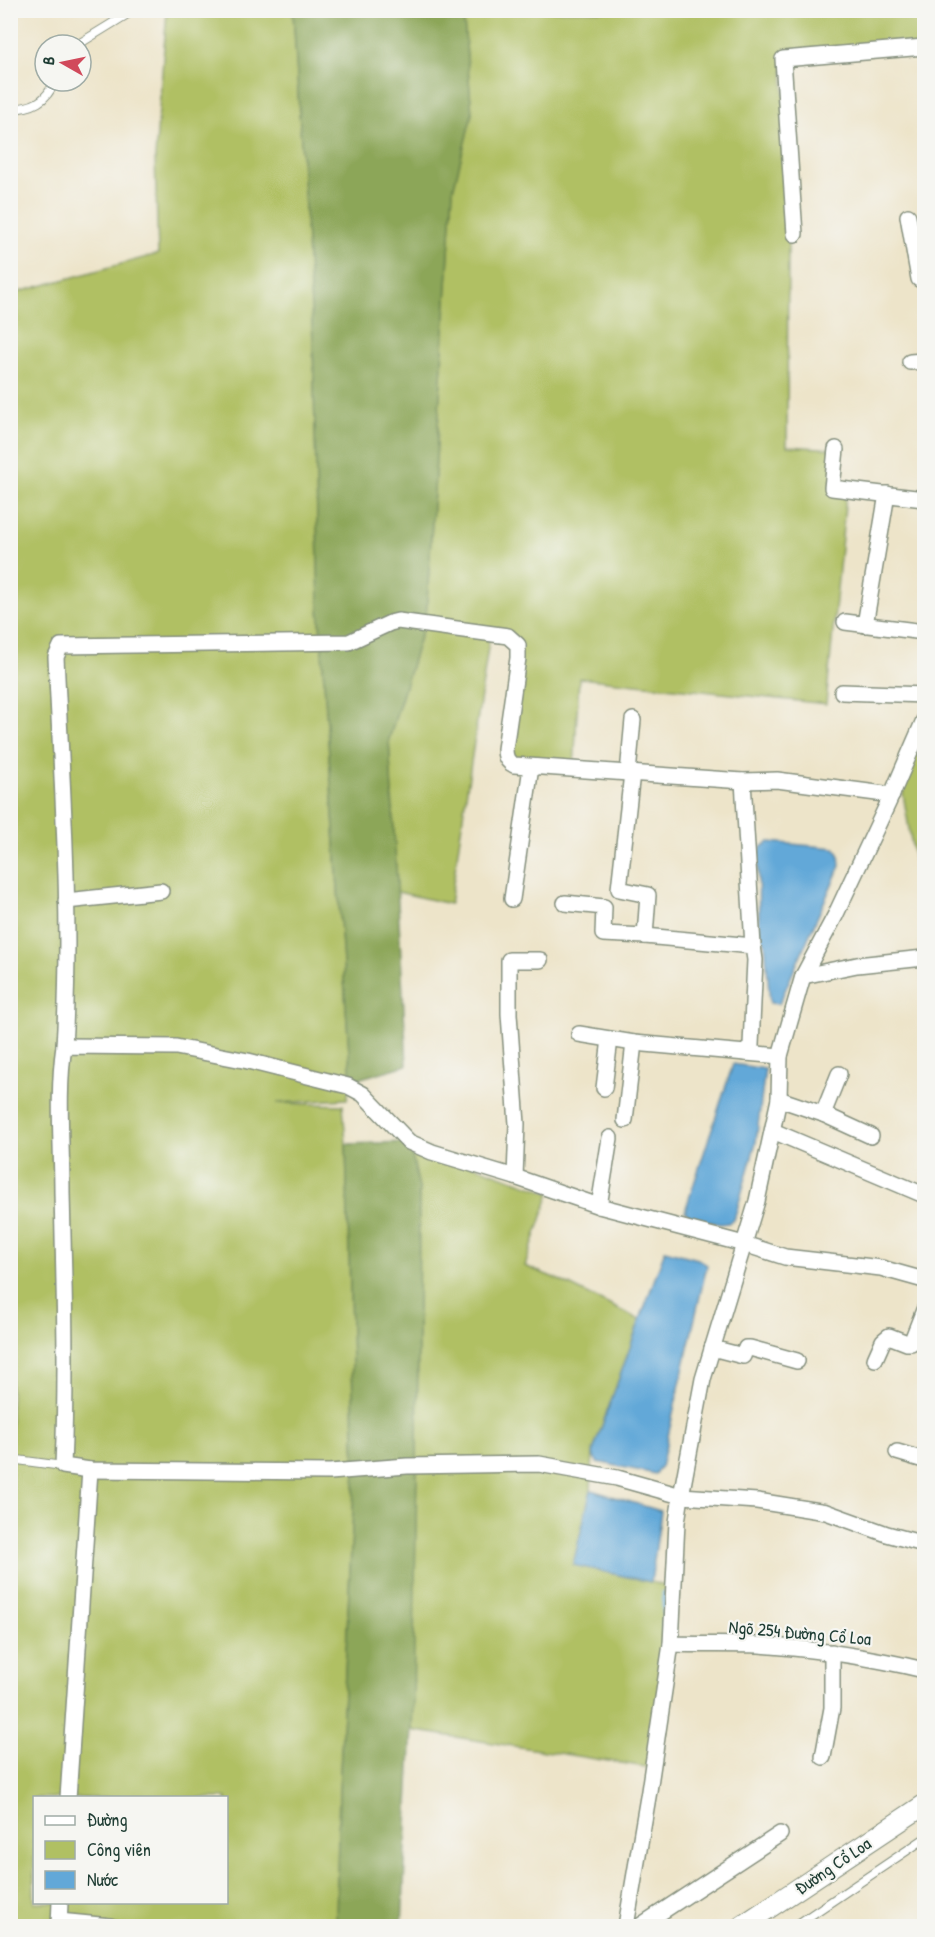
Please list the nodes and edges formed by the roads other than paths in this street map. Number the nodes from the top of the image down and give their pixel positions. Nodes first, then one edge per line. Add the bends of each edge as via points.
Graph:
1 (134, 10) edge
2 (93, 35) edge
3 (924, 47) edge
4 (50, 93) edge
5 (10, 109) edge
6 (908, 216) dead end
7 (795, 234) dead end
8 (924, 279) edge
9 (836, 449) dead end
10 (887, 494) junction
11 (924, 499) edge
12 (845, 622) dead end
13 (865, 625) junction
14 (924, 632) edge
15 (842, 692) dead end
16 (924, 695) edge
17 (633, 720) dead end
18 (924, 720) edge
19 (531, 767) junction
20 (630, 773) junction
21 (743, 781) junction
22 (892, 795) junction
23 (161, 891) dead end
24 (512, 899) dead end
25 (66, 901) junction
26 (565, 903) dead end
27 (645, 936) junction
28 (753, 946) junction
29 (924, 958) edge
30 (540, 960) dead end
31 (803, 976) junction
32 (579, 1034) dead end
33 (610, 1039) junction
34 (634, 1043) junction
35 (64, 1046) junction
36 (746, 1053) junction
37 (780, 1056) junction
38 (839, 1074) dead end
39 (604, 1088) dead end
40 (779, 1099) junction
41 (823, 1114) junction
42 (625, 1120) dead end
43 (773, 1131) junction
44 (871, 1136) dead end
45 (610, 1138) dead end
46 (515, 1177) junction
47 (924, 1195) edge
48 (599, 1206) junction
49 (744, 1244) junction
50 (924, 1280) edge
51 (924, 1310) edge
52 (712, 1348) junction
53 (875, 1359) dead end
54 (797, 1361) dead end
55 (897, 1452) dead end
56 (10, 1459) edge
57 (924, 1460) edge
58 (63, 1466) junction
59 (90, 1470) junction
60 (681, 1496) junction
61 (924, 1544) edge
62 (671, 1644) junction
63 (832, 1652) junction
64 (924, 1670) edge
65 (823, 1757) dead end
66 (68, 1796) edge
67 (924, 1805) edge
68 (780, 1834) dead end
69 (924, 1839) edge
70 (60, 1904) edge
71 (59, 1924) edge
72 (110, 1926) edge
73 (626, 1926) edge
74 (640, 1926) edge
75 (742, 1926) edge
76 (795, 1926) edge

1 - 2 lane
3 - 7 street via 783,59
4 - 5 lane via 37,104
6 - 8 street via 919,279
9 - 10 street via 831,488
10 - 11 street
10 - 13 street
12 - 13 street
13 - 14 street
15 - 16 street
17 - 20 street
18 - 22 street
19 - 20 street
19 - 24 street
19 - 25 street via 514,765 505,756 518,658 518,645 508,636 398,621 349,642 61,646 56,657
20 - 21 street
20 - 27 street via 619,889 648,895
21 - 22 street via 777,780
21 - 28 street
22 - 31 street
23 - 25 street
25 - 35 street
26 - 27 street via 604,907 603,934
27 - 28 street
28 - 36 street via 751,1045
29 - 31 street
30 - 46 street via 509,960 517,1124
31 - 37 street
32 - 33 street
33 - 34 street
33 - 39 street
34 - 36 street
34 - 42 street
35 - 46 street via 176,1047 348,1086 363,1094 409,1142
35 - 58 street
36 - 37 street
37 - 40 street
38 - 41 street
40 - 41 street
40 - 43 street
41 - 44 street
43 - 47 street
43 - 49 street
45 - 48 street
46 - 48 street
48 - 49 street
49 - 50 street via 785,1257 880,1268
49 - 52 street
51 - 53 street via 910,1343 889,1335
52 - 54 street via 741,1356 750,1348
52 - 60 street
55 - 57 street
56 - 58 lane
58 - 59 street
59 - 60 street via 330,1472 407,1466 539,1464 617,1478
59 - 66 street
60 - 61 street via 757,1501 826,1512
60 - 62 street
62 - 63 street, Ngõ 254 Đường Cổ Loa via 758,1645
62 - 73 street
63 - 64 street, Ngõ 254 Đường Cổ Loa
63 - 65 street via 832,1708
67 - 75 street, Đường Cổ Loa
68 - 74 street
69 - 76 lane
70 - 71 street
71 - 72 street

